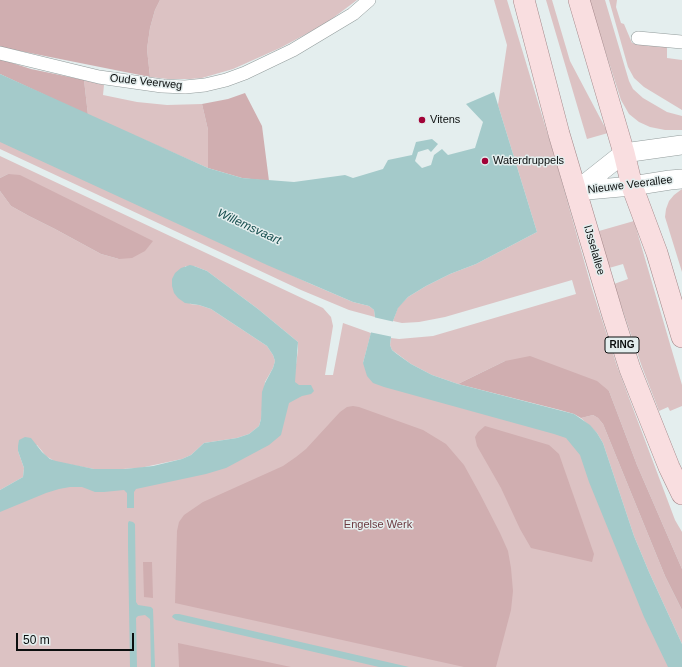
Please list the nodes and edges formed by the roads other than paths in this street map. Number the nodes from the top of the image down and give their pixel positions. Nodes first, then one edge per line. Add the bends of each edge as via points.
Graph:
1 (369, 0) edge
2 (524, 0) edge
3 (579, 0) edge
4 (638, 38) dead end
5 (682, 42) edge
6 (0, 53) edge
7 (682, 145) edge
8 (624, 153) junction
9 (682, 179) edge
10 (632, 186) junction
11 (576, 191) junction
12 (682, 337) edge
13 (682, 494) edge

1 - 6 street, Oude Veerweg via 352,14 293,50 245,73 205,85 162,86 99,78
2 - 11 main road, IJsselallee / RING
3 - 8 main road
4 - 5 street
7 - 8 main road
8 - 10 main road
8 - 11 main road, Nieuwe Veerallee
9 - 10 main road, Nieuwe Veerallee
10 - 11 main road, Nieuwe Veerallee
10 - 12 main road via 657,253
11 - 13 main road, IJsselallee / RING via 630,369

